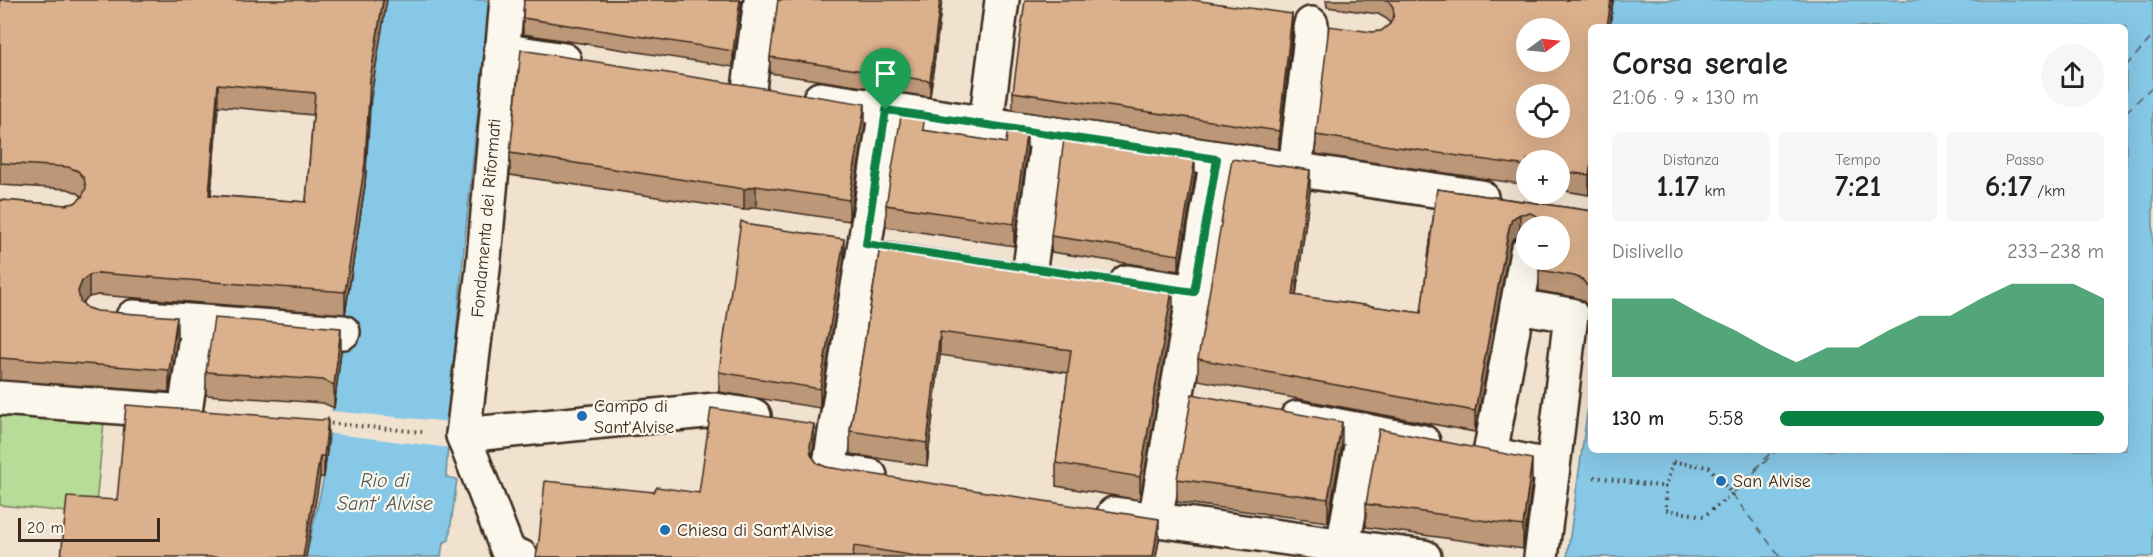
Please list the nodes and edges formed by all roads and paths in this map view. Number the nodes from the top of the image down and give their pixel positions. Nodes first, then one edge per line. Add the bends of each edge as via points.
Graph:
1 (507, 0) edge
2 (761, 0) edge
3 (1002, 0) edge
4 (1309, 12) edge
5 (1343, 28) edge
6 (501, 50) junction
7 (595, 64) edge
8 (886, 110) junction
9 (986, 124) junction
10 (1048, 134) junction
11 (1217, 159) junction
12 (1295, 170) junction
13 (1515, 202) edge
14 (832, 238) edge
15 (877, 245) junction
16 (1030, 268) edge
17 (1524, 270) edge
18 (1100, 278) edge
19 (1194, 292) junction
20 (1517, 306) junction
21 (108, 315) edge
22 (198, 322) junction
23 (344, 332) dead end
24 (0, 398) edge
25 (185, 412) junction
26 (1270, 413) edge
27 (219, 415) edge
28 (322, 422) edge
29 (836, 430) junction
30 (1364, 430) junction
31 (425, 432) dead end
32 (463, 435) junction
33 (1490, 454) junction
34 (1553, 467) junction
35 (903, 481) edge
36 (1666, 488) junction
37 (1088, 510) edge
38 (1155, 521) junction
39 (1343, 546) junction
40 (521, 557) edge
41 (1424, 557) edge
42 (1541, 557) edge

1 - 6 street, Fondamenta dei Riformati
2 - 8 street via 737,86
3 - 9 street
4 - 5 street
4 - 12 street via 1311,37
6 - 7 street
6 - 32 street, Fondamenta dei Riformati via 483,268
8 - 9 street
8 - 15 street
9 - 10 street
10 - 11 street
10 - 16 street
11 - 12 street
11 - 19 street
12 - 13 street
14 - 15 street
15 - 29 street
17 - 20 street
18 - 19 street
19 - 38 street via 1188,397
20 - 33 street
20 - 34 street via 1571,315
21 - 22 street
22 - 23 street
22 - 25 street
24 - 25 street
25 - 27 street
26 - 30 street
28 - 31 path
29 - 32 street via 715,410
29 - 35 street via 829,470
30 - 33 street
30 - 39 street
32 - 40 street via 509,554
33 - 34 street
34 - 36 path via 1585,476
34 - 42 street
36 - 36 path via 1673,462 1709,467 1732,494 1704,516 1666,510
37 - 38 street
38 - 39 street
39 - 41 street

